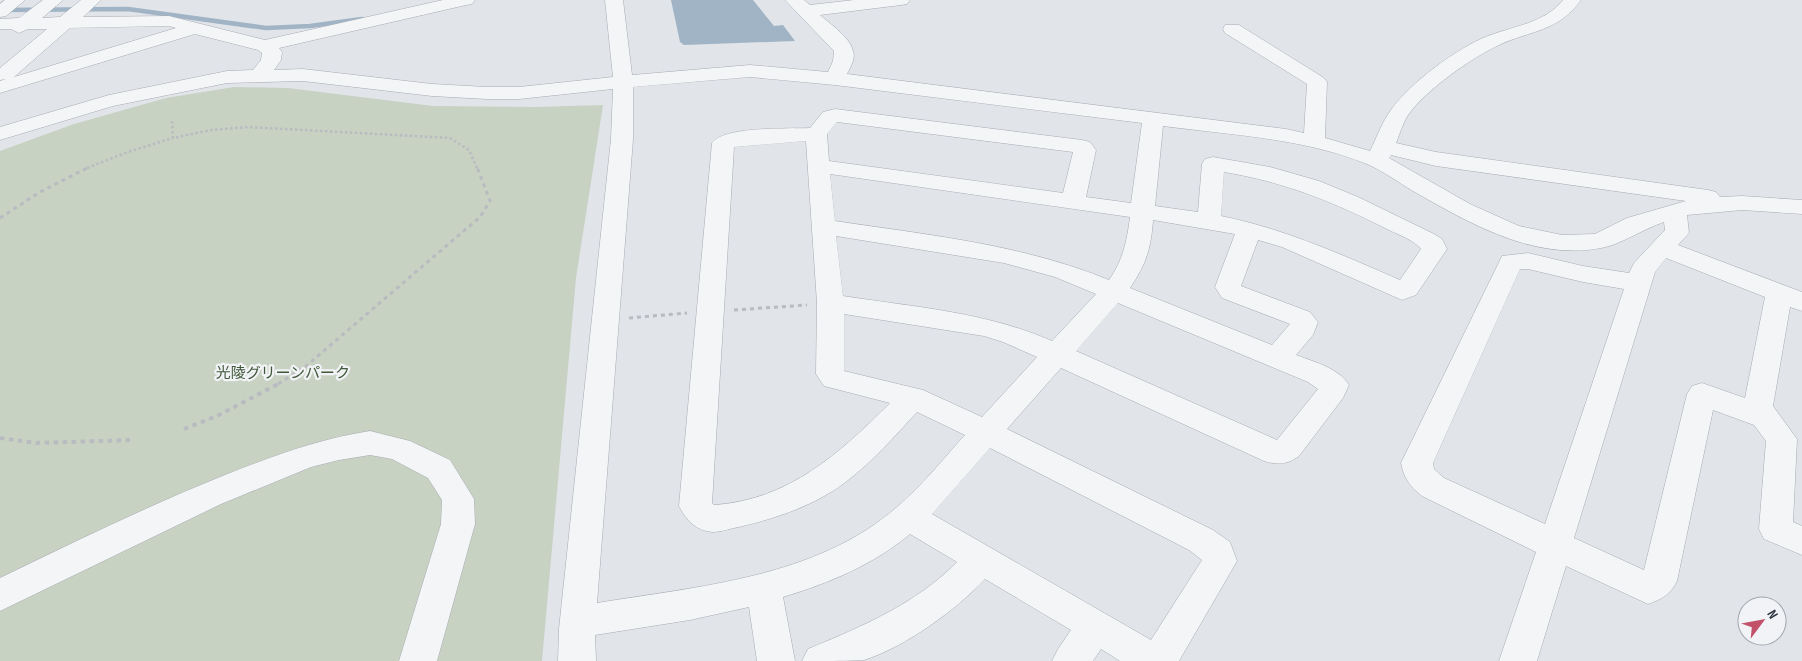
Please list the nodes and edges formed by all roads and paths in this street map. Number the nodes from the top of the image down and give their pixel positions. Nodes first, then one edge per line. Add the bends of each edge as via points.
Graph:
1 (16, 0) edge
2 (54, 0) edge
3 (92, 0) edge
4 (466, 0) edge
5 (614, 0) edge
6 (832, 0) edge
7 (901, 0) edge
8 (1572, 0) edge
9 (799, 6) edge
10 (0, 12) edge
11 (103, 22) junction
12 (143, 22) junction
13 (24, 23) junction
14 (65, 23) junction
15 (0, 24) edge
16 (193, 28) junction
17 (1232, 29) dead end
18 (0, 43) edge
19 (265, 46) junction
20 (117, 48) dead end
21 (54, 68) dead end
22 (0, 74) edge
23 (260, 75) junction
24 (835, 79) junction
25 (623, 82) junction
26 (0, 87) edge
27 (1153, 119) junction
28 (172, 122) dead end
29 (0, 134) edge
30 (816, 134) junction
31 (174, 138) junction
32 (1314, 142) junction
33 (1381, 154) junction
34 (818, 166) junction
35 (1074, 203) junction
36 (1742, 203) junction
37 (1802, 208) edge
38 (1674, 211) junction
39 (1142, 212) junction
40 (0, 218) edge
41 (1209, 220) junction
42 (823, 227) junction
43 (1248, 229) junction
44 (1663, 248) junction
45 (1639, 283) junction
46 (1113, 291) junction
47 (1790, 298) edge
48 (830, 303) junction
49 (710, 312) junction
50 (645, 316) dead end
51 (1056, 355) junction
52 (1277, 358) junction
53 (913, 398) junction
54 (1765, 417) junction
55 (184, 429) dead end
56 (985, 433) junction
57 (0, 438) edge
58 (133, 440) dead end
59 (909, 517) junction
60 (1802, 541) edge
61 (1554, 545) junction
62 (982, 560) junction
63 (764, 588) junction
64 (0, 595) edge
65 (578, 622) junction
66 (1096, 626) junction
67 (418, 661) edge
68 (577, 661) edge
69 (776, 661) edge
70 (821, 661) edge
71 (1071, 661) edge
72 (1518, 661) edge

1 - 10 street
2 - 13 street
3 - 14 street
4 - 19 street
5 - 25 street
6 - 9 street
7 - 9 street
8 - 33 street via 1566,10 1552,19 1493,40 1478,49 1414,96 1399,112
9 - 24 street via 844,51
11 - 12 street
11 - 14 street
11 - 21 street
12 - 16 street via 169,21
12 - 20 street
13 - 14 street
13 - 15 street
13 - 18 street
14 - 22 street via 6,74
16 - 19 street
16 - 26 street
17 - 32 street via 1316,82
19 - 23 street via 272,52 271,60
23 - 25 street via 318,76 432,90 487,93 519,93
23 - 29 street via 227,77 145,92
24 - 25 street via 735,71
24 - 27 street
25 - 65 street via 622,139
27 - 32 street via 1286,135
27 - 39 street
28 - 31 path
30 - 34 street
30 - 35 street via 830,116 836,115 1082,147 1085,150
30 - 49 street via 739,138 723,142
31 - 40 path via 127,152 82,171
31 - 55 path via 248,127 450,138 469,150 490,201 480,217 306,366 251,399
32 - 33 street
33 - 36 street
33 - 38 street via 1462,209 1512,232 1562,243 1600,241 1636,223
34 - 35 street
34 - 42 street
35 - 39 street
36 - 37 street
36 - 38 street via 1716,203
38 - 44 street via 1677,233
39 - 41 street
39 - 46 street via 1138,249 1130,269
41 - 43 street
41 - 43 street via 1214,164 1271,174 1346,200 1425,239 1433,244 1434,249 1407,289 1402,290 1291,242
42 - 46 street via 1005,256 1064,271
42 - 48 street
43 - 52 street via 1228,287 1231,292 1304,322 1303,328
44 - 45 street via 1643,269
44 - 47 street
45 - 61 street
45 - 61 street via 1528,261 1512,262 1417,463 1419,476 1433,487
46 - 51 street
46 - 52 street
47 - 54 street via 1758,408
48 - 49 path
48 - 51 street via 985,327 1013,335
48 - 53 street via 830,374 834,379
49 - 50 path
49 - 53 street via 696,506 702,515 712,519 761,509 805,491 836,472
51 - 52 street via 1275,452 1282,452 1334,385
51 - 56 street
53 - 56 street
54 - 60 street via 1782,439 1776,529
54 - 61 street via 1702,394 1659,581 1648,589
56 - 59 street
56 - 66 street via 1202,540 1218,552 1220,561 1164,652 1156,658 1146,657
57 - 58 path via 36,443
59 - 62 street
59 - 63 street via 870,546 833,565
61 - 72 street
62 - 66 street
62 - 70 street via 932,604 845,652
63 - 65 street
63 - 69 street
64 - 67 street via 210,495 304,457 370,443 399,449 439,469 458,499 458,524
65 - 68 street
66 - 71 street

